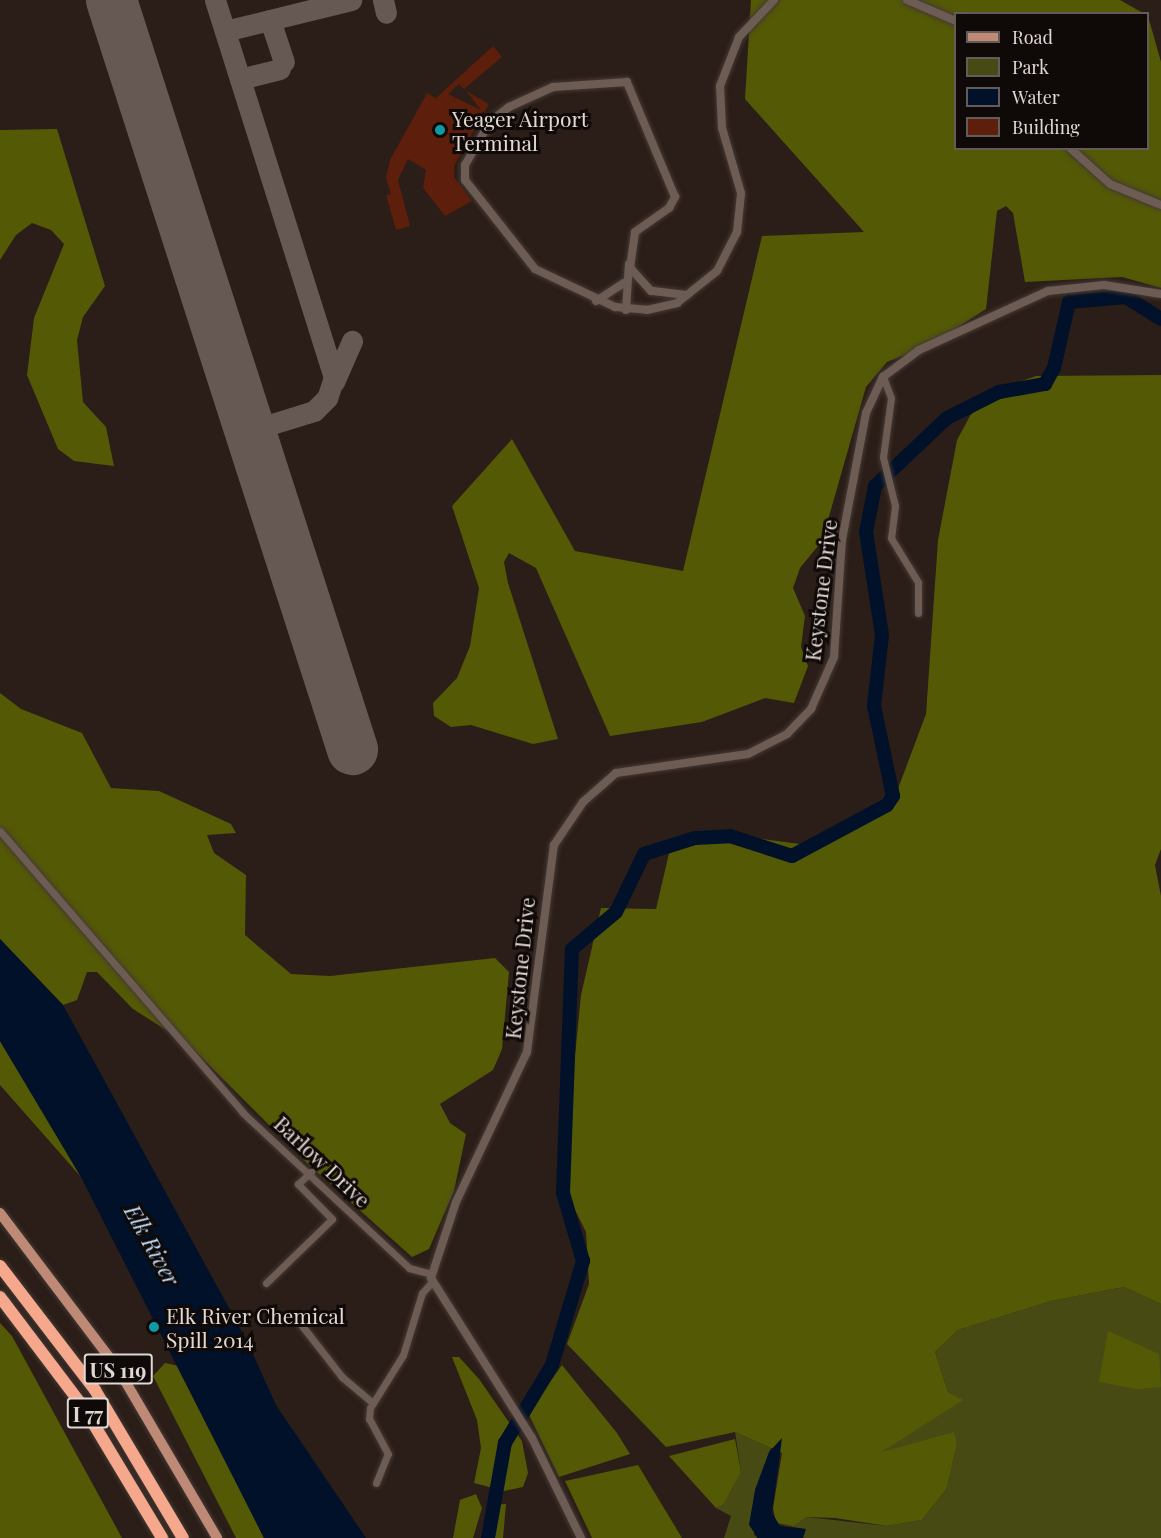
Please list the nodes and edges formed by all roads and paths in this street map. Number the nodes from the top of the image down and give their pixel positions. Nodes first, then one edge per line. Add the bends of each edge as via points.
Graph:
1 (774, 0) edge
2 (907, 0) edge
3 (954, 20) edge
4 (1072, 150) edge
5 (1161, 205) edge
6 (629, 264) junction
7 (624, 283) junction
8 (1161, 294) edge
9 (686, 295) junction
10 (596, 301) junction
11 (626, 310) junction
12 (883, 377) junction
13 (918, 614) dead end
14 (0, 831) edge
15 (311, 1172) junction
16 (0, 1213) edge
17 (0, 1266) edge
18 (431, 1279) junction
19 (266, 1283) dead end
20 (0, 1297) edge
21 (296, 1318) dead end
22 (372, 1402) junction
23 (376, 1483) dead end
24 (162, 1538) edge
25 (183, 1538) edge
26 (217, 1538) edge
27 (581, 1538) edge

1 - 9 street via 739,37 720,86 722,128 741,193 737,232 717,271
2 - 3 street
4 - 5 street via 1110,184
6 - 7 street
6 - 9 street via 651,291
6 - 10 street via 635,232 669,208 675,197 631,85 614,79 553,87 497,115 467,160 465,180 527,263
7 - 10 street
7 - 11 street
8 - 12 street, Keystone Drive via 1104,285 1048,291 919,350
9 - 11 street via 668,306
10 - 11 street
12 - 13 street via 891,406 884,466 895,513 891,538 918,582
12 - 18 street, Keystone Drive via 866,413 841,548 836,649 814,704 787,734 747,754 616,773 563,828 547,873 527,1052 456,1202
14 - 15 street, Barlow Drive via 243,1113
15 - 18 street, Barlow Drive via 409,1268
15 - 19 street via 298,1184 332,1219
16 - 26 main road, US 119 via 118,1369
17 - 25 highway, I 77 via 95,1390
18 - 22 street, Keystone Drive via 422,1293 403,1355
18 - 27 street via 528,1431
20 - 24 highway, I 77 via 73,1392
21 - 22 street via 342,1377
22 - 23 street via 369,1419 388,1458

